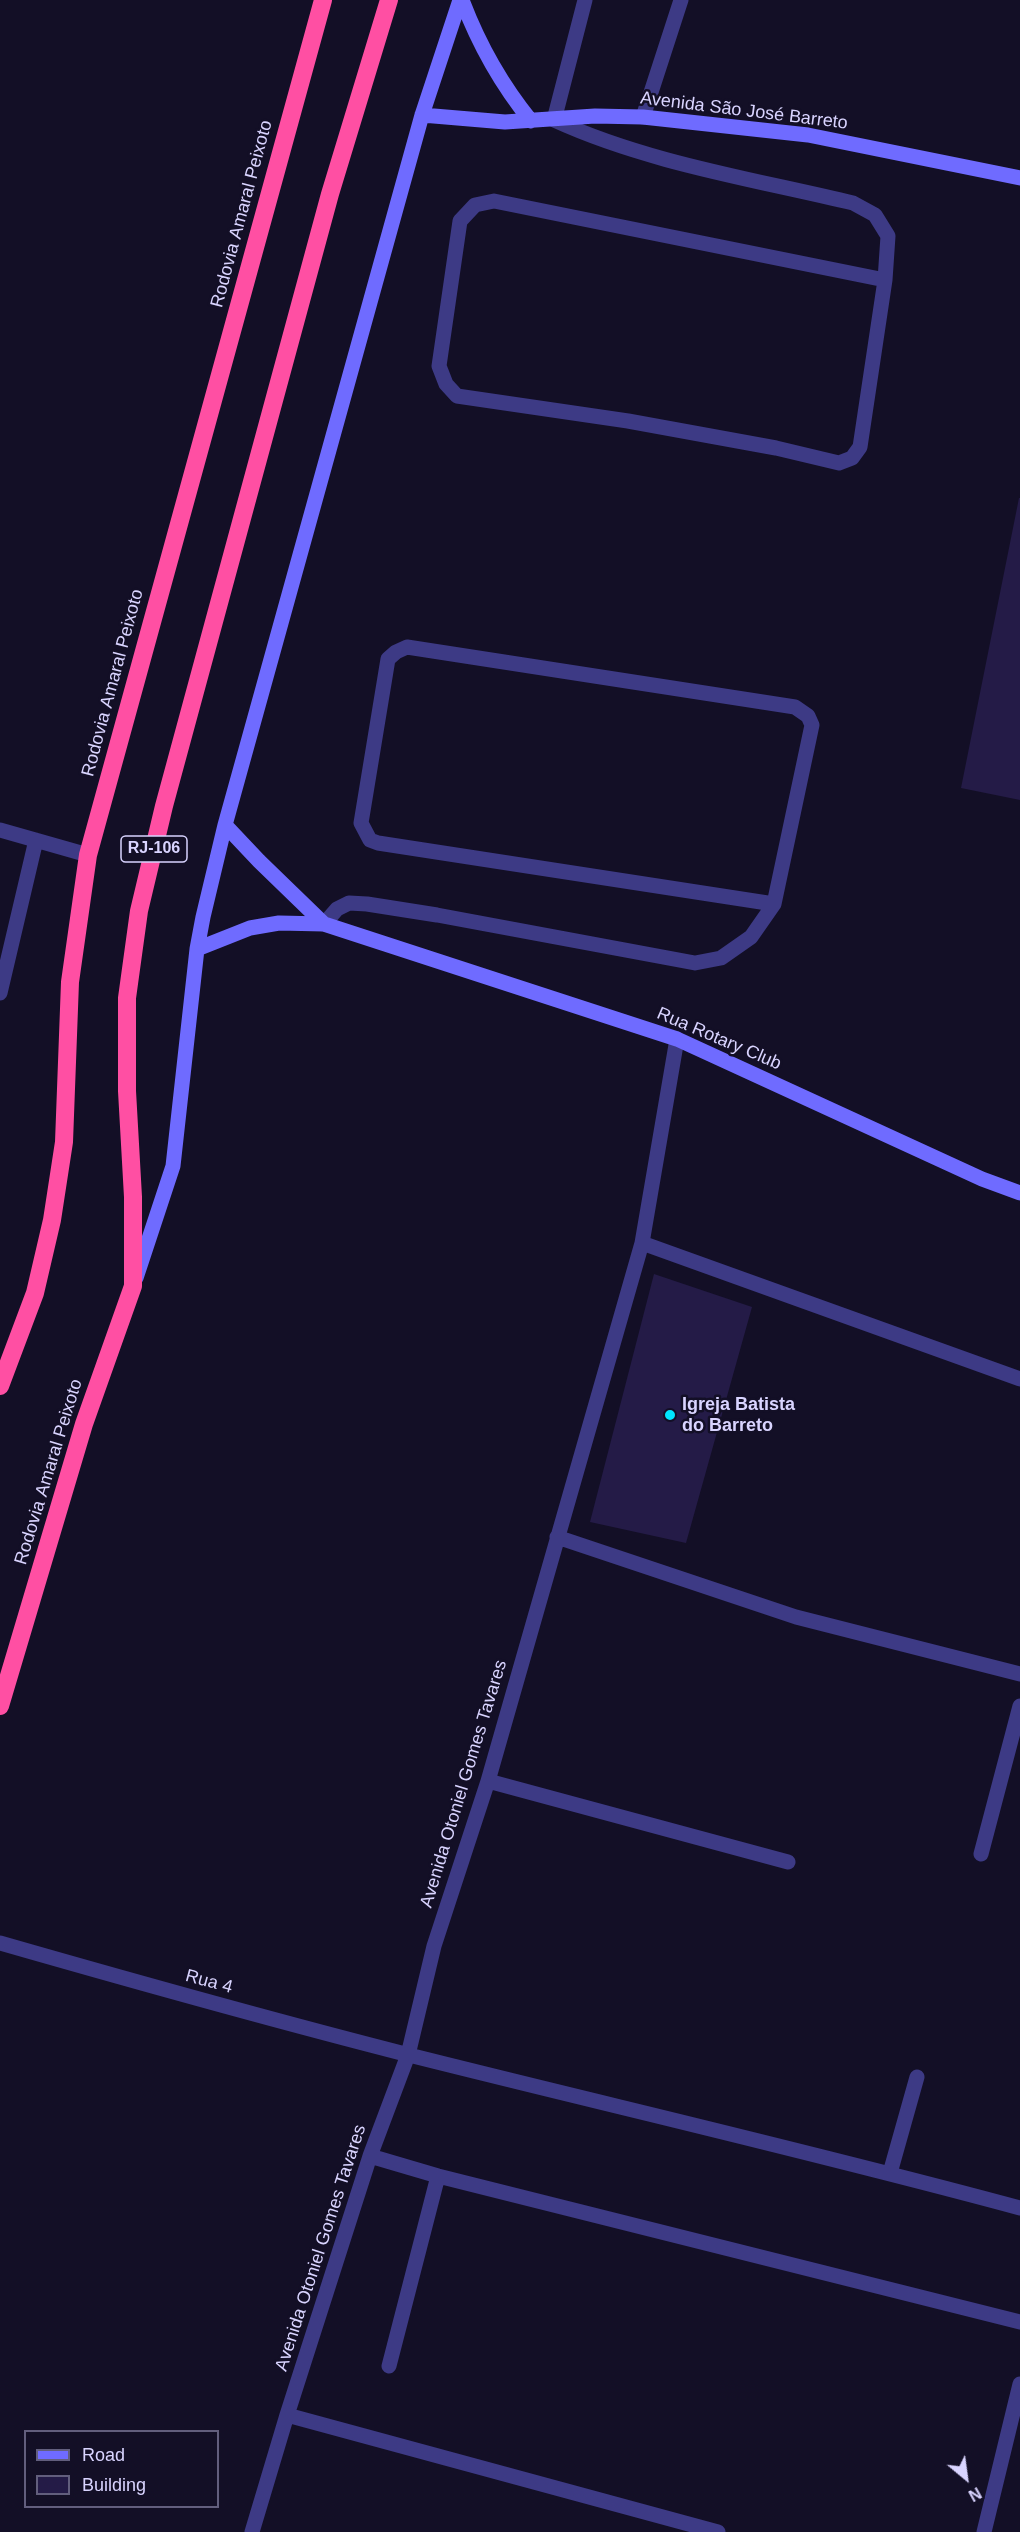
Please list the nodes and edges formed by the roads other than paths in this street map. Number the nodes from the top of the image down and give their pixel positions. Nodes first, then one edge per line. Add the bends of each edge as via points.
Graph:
1 (323, 0) edge
2 (389, 0) edge
3 (461, 0) edge
4 (585, 0) edge
5 (681, 0) edge
6 (422, 115) junction
7 (643, 117) junction
8 (554, 120) junction
9 (531, 121) junction
10 (1020, 178) edge
11 (885, 280) junction
12 (225, 825) junction
13 (0, 830) edge
14 (36, 840) junction
15 (88, 855) junction
16 (774, 904) junction
17 (324, 924) junction
18 (197, 949) junction
19 (0, 993) edge
20 (677, 1039) junction
21 (1020, 1193) edge
22 (642, 1243) junction
23 (133, 1286) junction
24 (1020, 1379) edge
25 (1, 1383) edge
26 (557, 1537) junction
27 (1020, 1674) edge
28 (0, 1706) edge
29 (1020, 1706) edge
30 (488, 1781) junction
31 (981, 1854) dead end
32 (788, 1862) dead end
33 (0, 1943) edge
34 (408, 2055) junction
35 (917, 2077) dead end
36 (370, 2156) junction
37 (890, 2173) junction
38 (438, 2176) junction
39 (1020, 2208) edge
40 (1020, 2322) edge
41 (389, 2366) dead end
42 (1020, 2384) edge
43 (287, 2415) junction
44 (252, 2532) edge
45 (718, 2532) edge
46 (984, 2532) edge

1 - 15 highway, Rodovia Amaral Peixoto
2 - 23 highway, Rodovia Amaral Peixoto / RJ-106 via 330,194 139,911 127,998
3 - 6 street, Rodovia Amaral Peixoto / RJ-106
3 - 9 street via 492,67
4 - 8 street
5 - 7 street
6 - 9 street, Avenida São José Barreto
6 - 12 street, Rodovia Amaral Peixoto / RJ-106
7 - 8 street, Avenida São José Barreto
7 - 10 street, Avenida São José Barreto via 808,135
8 - 9 street, Avenida São José Barreto
8 - 11 street via 596,140 639,152 853,203 874,215 888,236
11 - 11 street via 860,447 852,458 839,464 776,448 628,421 457,396 446,384 439,366 460,221 476,205 494,201
12 - 17 street, Rua Rotary Club
12 - 18 street, Rodovia Amaral Peixoto / RJ-106
13 - 14 street
14 - 15 street
14 - 19 street
15 - 25 highway, Rodovia Amaral Peixoto via 70,982 64,1143 52,1220 34,1293
16 - 16 street via 812,725 795,707 407,647 388,659 362,823 370,840
16 - 17 street via 751,937 721,958 695,963 367,904 349,903 337,909
17 - 18 street, Rua Rotary Club via 279,923 250,928
17 - 20 street, Rua Rotary Club
18 - 23 street, Rodovia Amaral Peixoto / RJ-106 via 173,1166
20 - 21 street, Rua Rotary Club
20 - 22 street, Avenida Otoniel Gomes Tavares
22 - 24 street
22 - 26 street, Avenida Otoniel Gomes Tavares
23 - 28 highway, Rodovia Amaral Peixoto / RJ-106 via 84,1424
26 - 27 street via 796,1617
26 - 30 street, Avenida Otoniel Gomes Tavares
29 - 31 street
30 - 32 street
30 - 34 street, Avenida Otoniel Gomes Tavares via 434,1946
33 - 34 street, Rua 4
34 - 36 street, Avenida Otoniel Gomes Tavares
34 - 37 street, Rua 4
35 - 37 street
36 - 38 street
36 - 43 street, Avenida Otoniel Gomes Tavares
37 - 39 street, Rua 4
38 - 40 street
38 - 41 street
42 - 46 street
43 - 44 street, Avenida Otoniel Gomes Tavares
43 - 45 street

